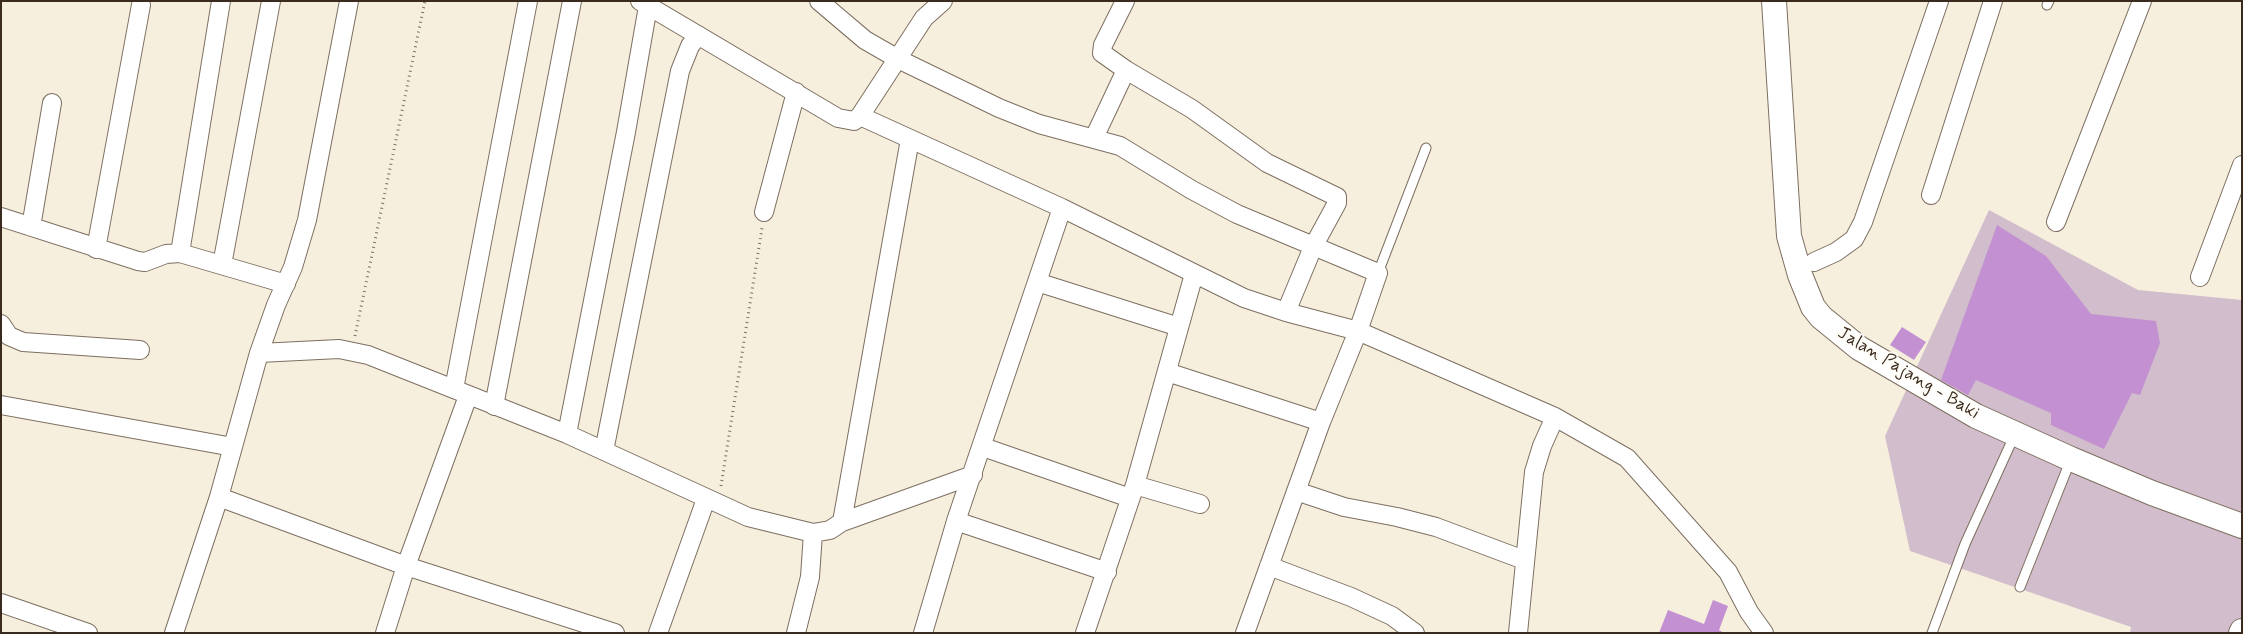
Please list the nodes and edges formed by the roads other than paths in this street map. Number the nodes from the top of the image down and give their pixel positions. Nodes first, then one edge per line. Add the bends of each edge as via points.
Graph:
1 (221, 1) edge
2 (270, 1) edge
3 (349, 1) edge
4 (528, 1) edge
5 (572, 1) edge
6 (819, 1) edge
7 (943, 1) edge
8 (1125, 1) edge
9 (1774, 1) edge
10 (1939, 1) edge
11 (1993, 1) edge
12 (2142, 1) edge
13 (644, 4) edge
14 (141, 5) dead end
15 (698, 35) junction
16 (898, 59) junction
17 (1126, 70) junction
18 (796, 92) junction
19 (52, 103) dead end
20 (860, 116) junction
21 (1094, 138) junction
22 (910, 139) junction
23 (1426, 148) dead end
24 (2242, 166) edge
25 (1931, 195) dead end
26 (1062, 208) junction
27 (764, 212) road end
28 (1, 217) edge
29 (2056, 222) dead end
30 (31, 227) junction
31 (1313, 246) junction
32 (96, 249) junction
33 (180, 253) junction
34 (222, 265) junction
35 (1807, 269) junction
36 (1378, 272) junction
37 (1194, 274) junction
38 (2200, 277) dead end
39 (1037, 282) junction
40 (286, 284) junction
41 (1286, 312) junction
42 (1, 324) edge
43 (1179, 327) junction
44 (1358, 331) junction
45 (140, 350) dead end
46 (259, 353) junction
47 (1167, 372) junction
48 (461, 392) junction
49 (1, 405) edge
50 (494, 406) junction
51 (1556, 417) junction
52 (1321, 422) junction
53 (567, 434) junction
54 (2015, 434) junction
55 (233, 447) junction
56 (982, 447) junction
57 (604, 451) junction
58 (2070, 459) junction
59 (973, 474) junction
60 (1296, 491) junction
61 (1132, 492) junction
62 (220, 497) junction
63 (712, 501) junction
64 (1200, 504) dead end
65 (956, 521) junction
66 (842, 522) junction
67 (2242, 526) edge
68 (813, 534) junction
69 (1524, 560) junction
70 (406, 566) junction
71 (1269, 566) junction
72 (1107, 572) junction
73 (2020, 587) dead end
74 (1, 603) edge
75 (88, 633) edge
76 (174, 633) edge
77 (384, 633) edge
78 (615, 633) edge
79 (658, 633) edge
80 (796, 633) edge
81 (923, 633) edge
82 (1085, 633) edge
83 (1245, 633) edge
84 (1415, 633) edge
85 (1518, 633) edge
86 (1764, 633) edge
87 (1932, 633) edge

1 - 33 street
2 - 34 street
3 - 40 street via 307,220
4 - 48 street
5 - 50 street
6 - 16 street via 865,40
7 - 16 street via 924,18
8 - 17 street via 1101,50
9 - 35 main road, Jalan Pajang - Baki via 1789,236
10 - 35 street via 1863,222 1854,239
11 - 25 street
12 - 29 street
13 - 15 street
13 - 53 street via 626,132
14 - 32 street
15 - 18 street
15 - 57 street via 680,72
16 - 20 street
16 - 21 street via 999,108 1039,124
17 - 21 street
17 - 31 street via 1192,110 1267,162 1337,197 1337,203
18 - 20 street via 838,118 854,120
18 - 27 street
19 - 30 street
20 - 22 street
21 - 31 street via 1120,146 1237,214
22 - 26 street
22 - 66 street
23 - 36 lane
24 - 38 street
26 - 37 street
26 - 39 street
28 - 30 street
30 - 32 street
31 - 36 street
31 - 41 street
32 - 33 street via 144,262
33 - 34 street
34 - 40 street
35 - 54 main road, Jalan Pajang - Baki via 1813,307 1838,333 1976,416
36 - 44 street
37 - 41 street via 1244,298
37 - 43 street
39 - 43 street
39 - 56 street
40 - 46 street
41 - 44 street
42 - 45 street via 9,336 23,342
43 - 47 street
44 - 51 street
44 - 52 street
46 - 48 street via 339,349 368,355
46 - 55 street
47 - 52 street
47 - 61 street
48 - 50 street
48 - 70 street
49 - 55 street
50 - 53 street
51 - 69 street via 1534,472
51 - 86 street via 1627,458 1728,572
52 - 60 street
53 - 57 street
54 - 58 main road, Jalan Pajang - Baki
54 - 87 lane via 1966,544
55 - 62 street
56 - 59 street
56 - 61 street
57 - 63 street
58 - 67 main road, Jalan Pajang - Baki
58 - 73 lane
59 - 65 street
59 - 66 street
60 - 69 street via 1344,507 1436,527
60 - 71 street
61 - 64 street
61 - 72 street
62 - 70 street
62 - 76 street
63 - 68 street via 748,517
63 - 79 street
65 - 72 street
65 - 81 street
66 - 68 street via 830,530
68 - 80 street via 810,577
69 - 85 street
70 - 77 street
70 - 78 street
71 - 83 street
71 - 84 street via 1351,597 1392,616
72 - 82 street
74 - 75 street

